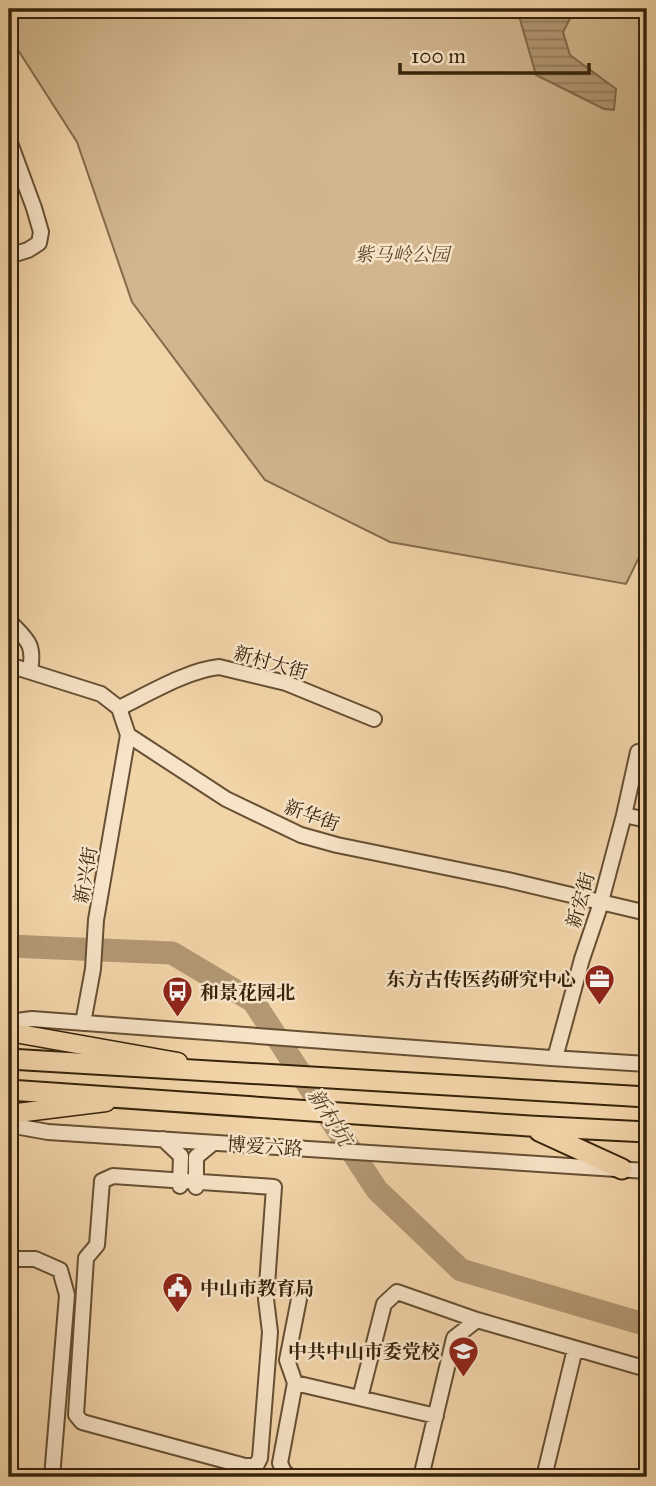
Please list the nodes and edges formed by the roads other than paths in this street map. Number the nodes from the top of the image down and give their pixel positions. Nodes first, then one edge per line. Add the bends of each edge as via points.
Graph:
1 (9, 140) edge
2 (9, 256) edge
3 (9, 621) edge
4 (9, 665) edge
5 (30, 671) junction
6 (119, 708) junction
7 (374, 719) dead end
8 (128, 735) junction
9 (638, 752) dead end
10 (624, 815) junction
11 (647, 820) edge
12 (601, 902) junction
13 (647, 913) edge
14 (9, 1021) edge
15 (83, 1023) junction
16 (9, 1032) edge
17 (555, 1058) junction
18 (9, 1059) edge
19 (647, 1064) edge
20 (226, 1070) junction
21 (9, 1090) edge
22 (647, 1097) edge
23 (140, 1098) junction
24 (9, 1114) edge
25 (9, 1125) edge
26 (528, 1126) junction
27 (647, 1132) edge
28 (163, 1139) junction
29 (213, 1143) junction
30 (622, 1169) junction
31 (647, 1171) edge
32 (180, 1183) junction
33 (196, 1184) junction
34 (9, 1259) edge
35 (299, 1298) dead end
36 (477, 1320) junction
37 (575, 1349) junction
38 (647, 1369) edge
39 (295, 1383) junction
40 (360, 1398) junction
41 (436, 1416) junction
42 (251, 1467) edge
43 (52, 1477) edge
44 (290, 1477) edge
45 (421, 1477) edge
46 (544, 1477) edge

1 - 2 street via 41,232 39,243
3 - 5 street via 29,642
4 - 5 street
5 - 6 street via 101,694
6 - 7 street, 新村大街 via 219,667 286,683
6 - 8 street
8 - 12 street, 新华街 via 226,799 301,835
8 - 15 street, 新兴街
9 - 10 street, 新宏街
10 - 11 street
10 - 12 street, 新宏街
12 - 13 street, 新华街
12 - 17 street, 新宏街
14 - 15 street
15 - 17 street
16 - 20 main road
17 - 19 street
18 - 20 highway
20 - 22 highway
21 - 23 highway, 博爱六路
23 - 24 main road
23 - 26 highway, 博爱六路
25 - 28 street, 博爱六路
26 - 27 highway, 博爱六路
26 - 30 highway
28 - 29 street, 博爱六路
28 - 32 street via 181,1156
29 - 30 street, 博爱六路
29 - 33 street via 197,1157
30 - 31 street, 博爱六路
32 - 33 street
32 - 42 street via 113,1176 102,1181 97,1245 86,1258 76,1415 82,1422
33 - 42 street via 274,1187 260,1458
34 - 43 street via 36,1259 60,1270 67,1294
35 - 39 street via 287,1360
36 - 37 street
36 - 40 street via 397,1292 384,1304
36 - 41 street via 454,1338
37 - 38 street
37 - 46 street
39 - 40 street
39 - 44 street via 280,1463
40 - 41 street
41 - 45 street

